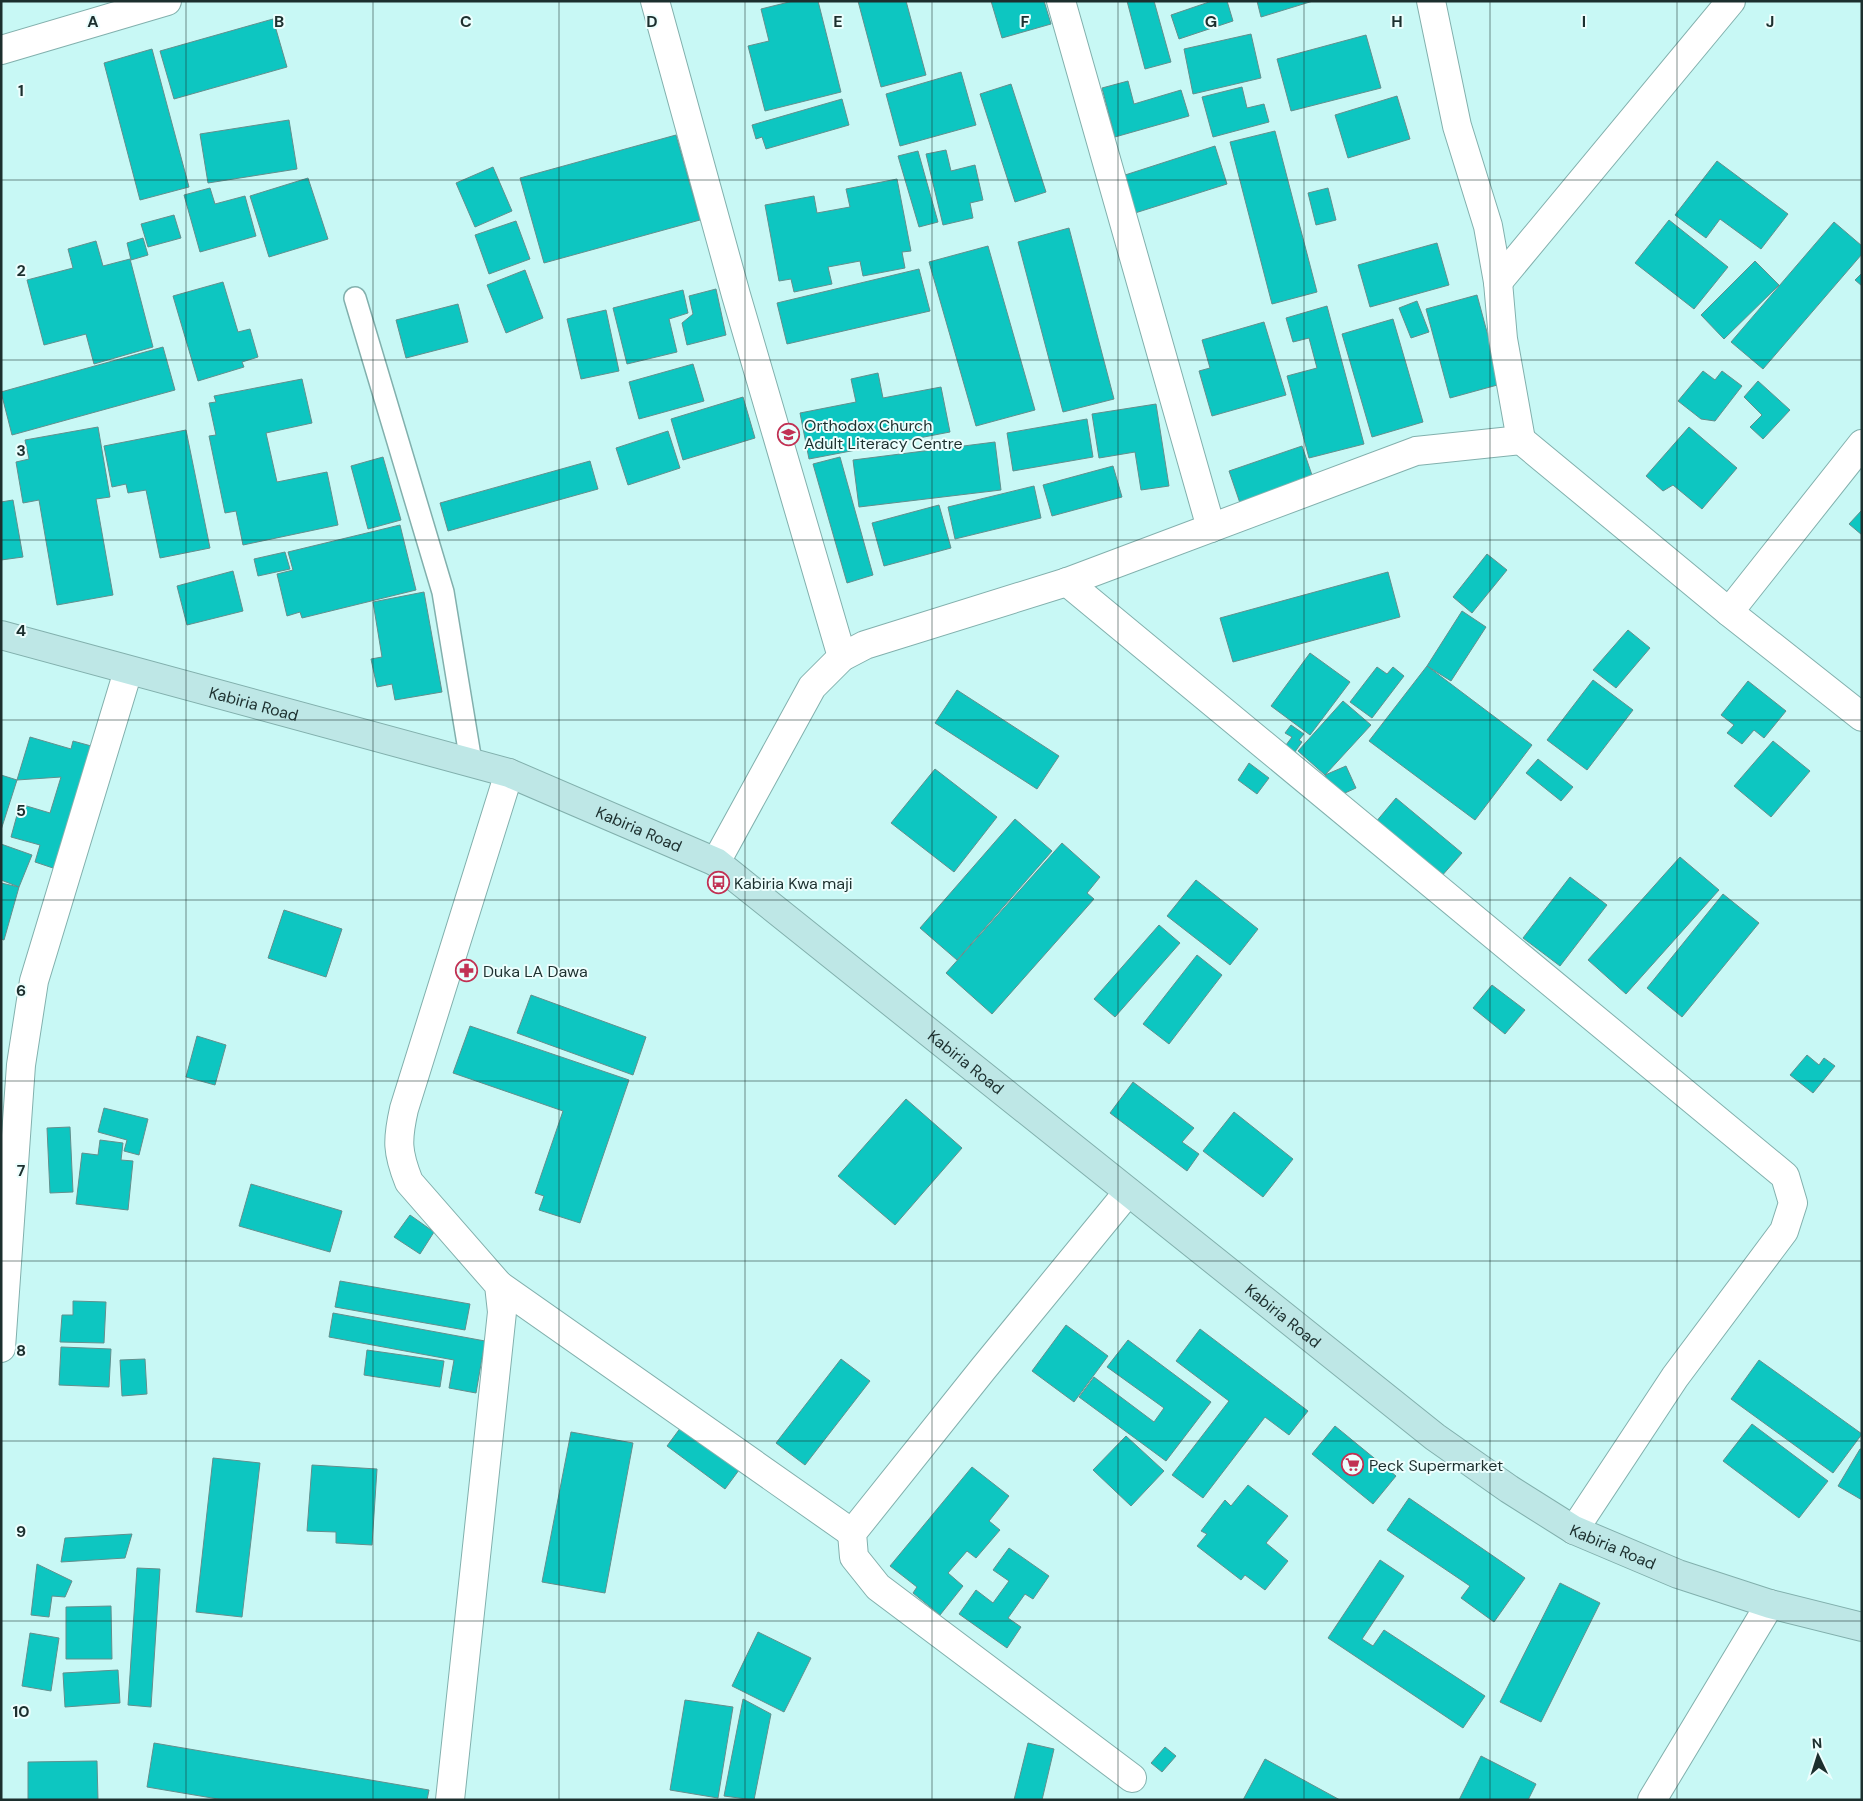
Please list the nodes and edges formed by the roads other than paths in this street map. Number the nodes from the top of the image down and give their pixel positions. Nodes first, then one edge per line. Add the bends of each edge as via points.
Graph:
1 (167, 1) edge
2 (655, 1) edge
3 (1061, 1) edge
4 (1431, 1) edge
5 (1731, 1) edge
6 (1, 50) edge
7 (1498, 282) junction
8 (355, 298) dead end
9 (1521, 440) junction
10 (1862, 444) edge
11 (1211, 528) junction
12 (1067, 582) junction
13 (1728, 612) junction
14 (1, 635) edge
15 (842, 657) junction
16 (128, 671) junction
17 (1862, 717) edge
18 (471, 762) junction
19 (509, 773) junction
20 (716, 862) junction
21 (11, 1064) edge
22 (1128, 1192) junction
23 (499, 1285) junction
24 (1, 1348) edge
25 (1574, 1530) junction
26 (852, 1533) junction
27 (1770, 1604) junction
28 (1862, 1627) edge
29 (1132, 1778) dead end
30 (450, 1800) edge
31 (1652, 1800) edge

1 - 6 street
2 - 15 street via 736,295
3 - 11 street
4 - 7 street via 1457,126 1488,226
5 - 7 street
7 - 9 street via 1503,339
8 - 18 lane via 442,592
9 - 11 street via 1416,451
9 - 13 street
10 - 13 street
11 - 12 street
12 - 15 street via 865,644
12 - 25 street via 1785,1176 1793,1202 1784,1230 1675,1377
13 - 17 street
14 - 16 main road, Kabiria Road
15 - 20 street via 812,687
16 - 18 main road, Kabiria Road
16 - 21 street
18 - 19 main road, Kabiria Road
19 - 20 main road, Kabiria Road
19 - 23 street via 398,1137 401,1162 409,1182
20 - 22 main road, Kabiria Road
21 - 24 street
22 - 25 main road, Kabiria Road via 1435,1437
22 - 26 street
23 - 26 street
23 - 30 street via 500,1336
25 - 27 main road, Kabiria Road via 1678,1574
26 - 29 street via 854,1557 878,1587
27 - 28 main road, Kabiria Road
27 - 31 street

